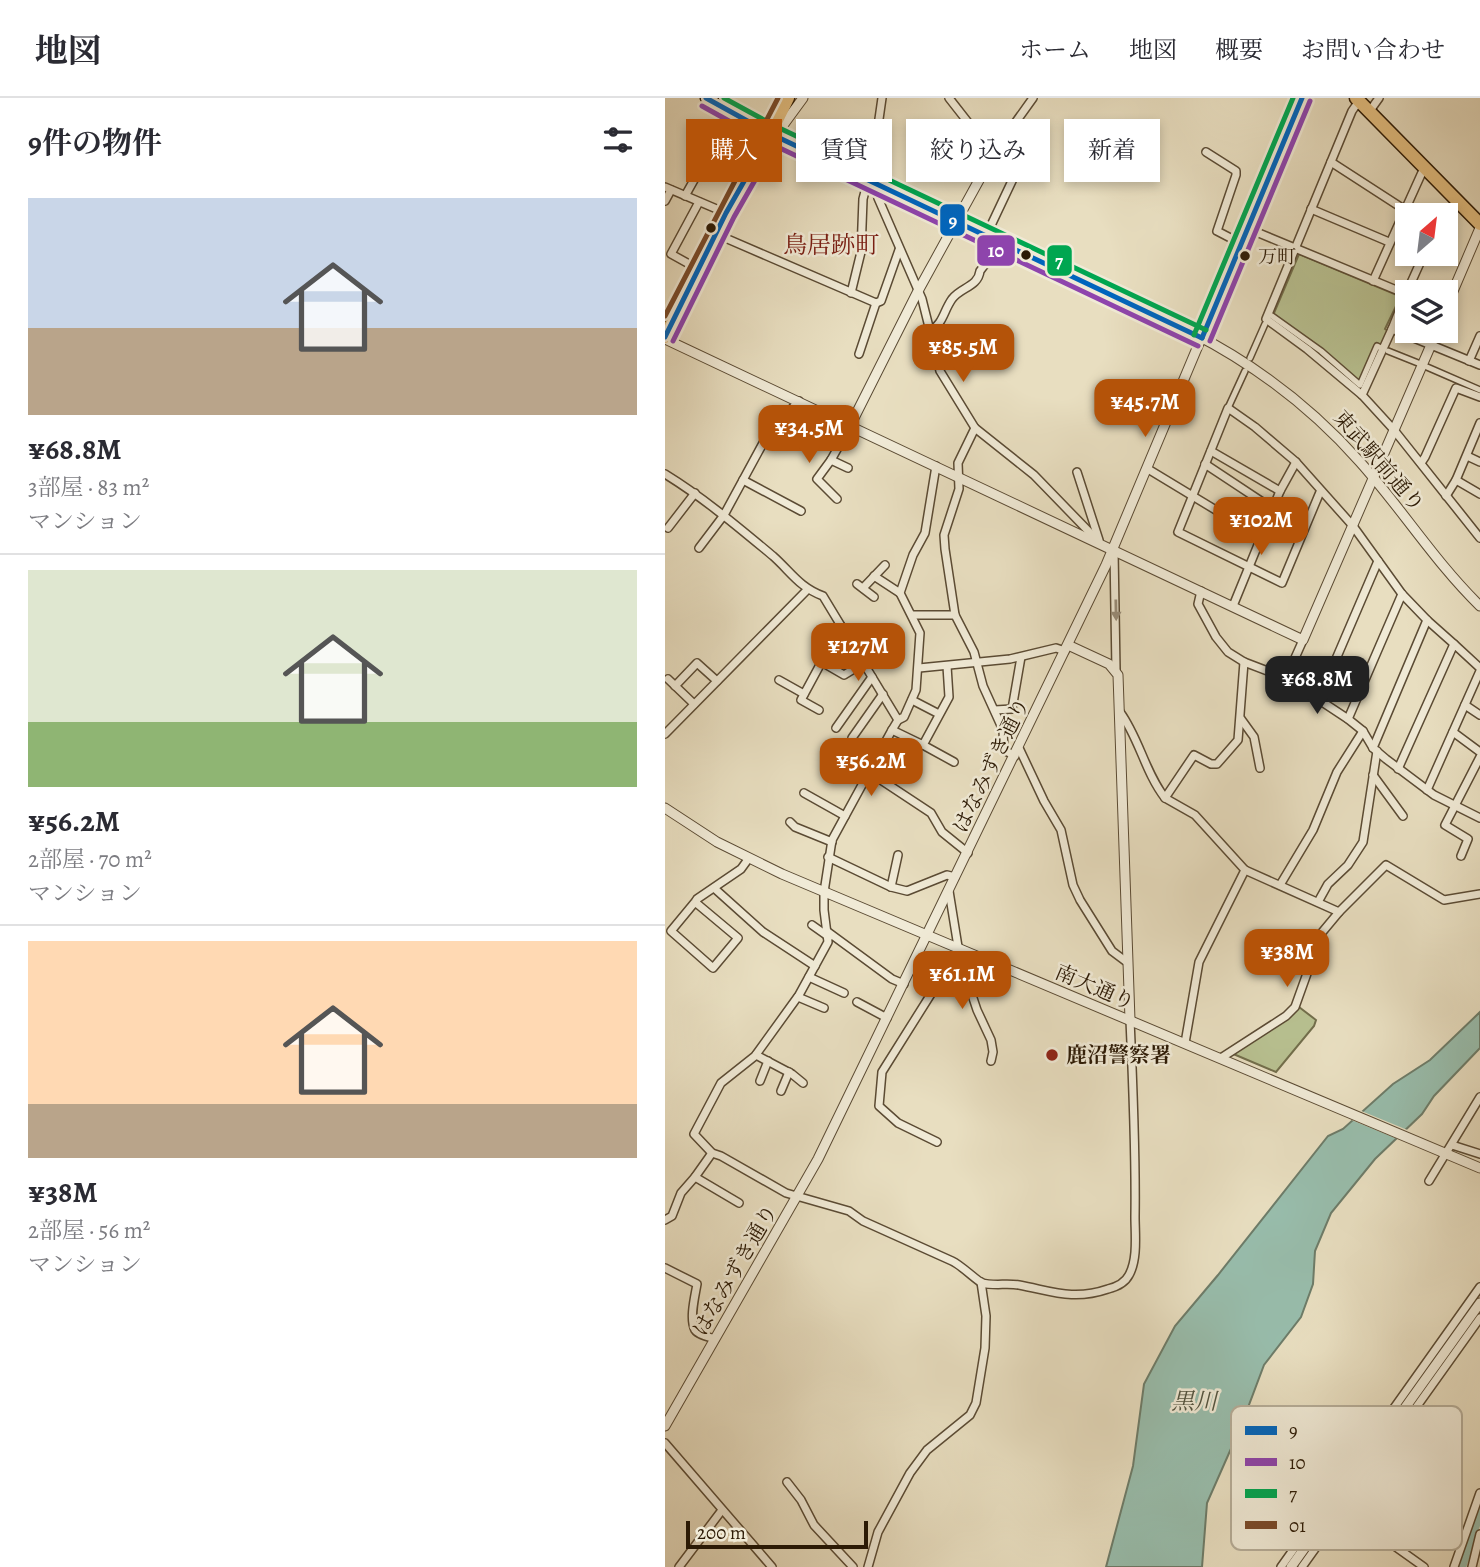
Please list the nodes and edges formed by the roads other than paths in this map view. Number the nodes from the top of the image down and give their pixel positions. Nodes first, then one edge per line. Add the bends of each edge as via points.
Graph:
1 (706, 98) edge
2 (787, 98) edge
3 (803, 98) edge
4 (882, 98) edge
5 (949, 98) edge
6 (1033, 98) edge
7 (1302, 98) edge
8 (1379, 98) edge
9 (1357, 100) edge
10 (732, 112) junction
11 (1369, 112) junction
12 (744, 119) edge
13 (778, 119) edge
14 (879, 119) edge
15 (965, 119) edge
16 (1018, 119) edge
17 (782, 127) edge
18 (1206, 152) dead end
19 (1331, 162) junction
20 (1424, 168) junction
21 (743, 182) edge
22 (871, 182) junction
23 (977, 182) edge
24 (1012, 182) edge
25 (668, 189) edge
26 (685, 196) junction
27 (665, 201) edge
28 (699, 202) junction
29 (1395, 203) edge
30 (1407, 203) edge
31 (1311, 209) junction
32 (726, 212) junction
33 (1478, 219) edge
34 (955, 221) junction
35 (1249, 229) junction
36 (1395, 229) edge
37 (715, 234) junction
38 (986, 236) junction
39 (1389, 242) junction
40 (1001, 243) junction
41 (1242, 244) junction
42 (1294, 248) junction
43 (899, 250) junction
44 (698, 269) junction
45 (1456, 280) edge
46 (1373, 281) junction
47 (1395, 290) edge
48 (918, 291) junction
49 (851, 293) junction
50 (876, 303) junction
51 (1272, 316) dead end
52 (1395, 322) edge
53 (1265, 324) dead end
54 (1392, 329) junction
55 (930, 332) junction
56 (1480, 337) edge
57 (665, 338) edge
58 (1202, 338) junction
59 (1431, 345) junction
60 (1381, 348) dead end
61 (1388, 351) dead end
62 (859, 354) dead end
63 (1250, 358) dead end
64 (1469, 361) junction
65 (1418, 363) dead end
66 (1480, 365) edge
67 (1427, 367) dead end
68 (1245, 371) dead end
69 (1480, 390) edge
70 (1362, 395) junction
71 (1480, 397) edge
72 (799, 401) junction
73 (1228, 408) junction
74 (1480, 423) edge
75 (850, 426) junction
76 (975, 428) junction
77 (1394, 429) junction
78 (1211, 451) junction
79 (1467, 456) junction
80 (831, 460) junction
81 (1296, 462) junction
82 (1480, 462) edge
83 (1421, 463) junction
84 (1205, 464) junction
85 (936, 466) junction
86 (848, 468) dead end
87 (1148, 469) junction
88 (1077, 472) dead end
89 (665, 474) edge
90 (961, 478) junction
91 (1373, 478) junction
92 (743, 480) junction
93 (1456, 480) junction
94 (1280, 491) junction
95 (1320, 492) junction
96 (695, 493) junction
97 (1480, 494) edge
98 (1192, 495) junction
99 (1446, 496) junction
100 (837, 499) dead end
101 (1273, 509) junction
102 (801, 510) dead end
103 (724, 516) junction
104 (1353, 526) junction
105 (669, 528) dead end
106 (1262, 538) junction
107 (1480, 538) edge
108 (1101, 544) junction
109 (699, 548) dead end
110 (1114, 550) junction
111 (1378, 561) junction
112 (885, 565) dead end
113 (1250, 568) junction
114 (874, 576) junction
115 (807, 590) junction
116 (1201, 591) junction
117 (900, 593) junction
118 (1402, 594) junction
119 (874, 597) dead end
120 (1233, 606) junction
121 (1480, 606) edge
122 (912, 615) junction
123 (955, 615) junction
124 (1427, 620) junction
125 (841, 626) junction
126 (1303, 640) junction
127 (1454, 644) junction
128 (888, 648) dead end
129 (1067, 648) junction
130 (1021, 657) junction
131 (1244, 662) junction
132 (864, 663) junction
133 (978, 663) junction
134 (825, 664) dead end
135 (947, 666) junction
136 (919, 668) junction
137 (1116, 670) junction
138 (1480, 670) edge
139 (872, 677) junction
140 (1286, 678) junction
141 (668, 679) dead end
142 (779, 680) dead end
143 (717, 681) junction
144 (675, 686) junction
145 (804, 694) junction
146 (883, 694) junction
147 (912, 700) junction
148 (1318, 701) junction
149 (694, 704) junction
150 (1465, 705) junction
151 (819, 710) dead end
152 (995, 710) junction
153 (1120, 712) junction
154 (939, 714) junction
155 (1480, 715) edge
156 (1241, 719) junction
157 (1348, 719) junction
158 (898, 720) junction
159 (836, 728) dead end
160 (892, 730) junction
161 (666, 731) edge
162 (1363, 731) junction
163 (1453, 732) junction
164 (852, 738) dead end
165 (923, 744) junction
166 (1375, 750) junction
167 (1017, 752) junction
168 (1480, 752) edge
169 (1480, 757) edge
170 (954, 762) dead end
171 (1260, 768) dead end
172 (1398, 769) junction
173 (869, 772) junction
174 (1373, 775) junction
175 (1427, 790) junction
176 (804, 793) dead end
177 (1165, 799) junction
178 (1455, 807) junction
179 (665, 808) edge
180 (845, 816) junction
181 (1403, 816) dead end
182 (1480, 818) edge
183 (790, 822) dead end
184 (832, 842) junction
185 (968, 853) junction
186 (898, 855) dead end
187 (1461, 856) dead end
188 (749, 858) junction
189 (828, 858) junction
190 (1245, 870) junction
191 (955, 877) junction
192 (1280, 885) junction
193 (891, 887) junction
194 (714, 888) junction
195 (949, 891) junction
196 (824, 892) junction
197 (1480, 894) edge
198 (695, 902) junction
199 (1318, 902) junction
200 (1339, 912) junction
201 (812, 925) dead end
202 (828, 934) junction
203 (927, 936) junction
204 (957, 949) junction
205 (960, 959) junction
206 (1128, 963) junction
207 (815, 966) junction
208 (809, 977) junction
209 (904, 984) junction
210 (844, 993) dead end
211 (797, 996) junction
212 (857, 1002) dead end
213 (824, 1008) dead end
214 (887, 1018) junction
215 (1130, 1020) junction
216 (1185, 1043) junction
217 (756, 1055) junction
218 (1221, 1058) junction
219 (768, 1061) junction
220 (991, 1061) dead end
221 (789, 1072) junction
222 (760, 1081) dead end
223 (803, 1083) dead end
224 (781, 1091) dead end
225 (1480, 1097) edge
226 (937, 1142) dead end
227 (1447, 1150) junction
228 (712, 1153) junction
229 (1480, 1154) edge
230 (1480, 1168) edge
231 (695, 1177) junction
232 (1429, 1181) dead end
233 (798, 1197) junction
234 (739, 1203) dead end
235 (665, 1220) edge
236 (665, 1268) edge
237 (981, 1282) junction
238 (1480, 1287) edge
239 (1480, 1303) edge
240 (1472, 1319) edge
241 (715, 1339) junction
242 (1408, 1406) edge
243 (665, 1426) edge
244 (665, 1443) edge
245 (787, 1482) dead end
246 (1480, 1493) edge
247 (722, 1510) junction
248 (1480, 1534) edge
249 (1462, 1544) edge
250 (1296, 1550) edge
251 (1303, 1550) edge
252 (1311, 1550) edge
253 (1400, 1550) edge
254 (1460, 1550) edge
255 (679, 1567) edge
256 (772, 1567) edge
257 (853, 1567) edge
258 (868, 1567) edge
259 (1281, 1567) edge
260 (1291, 1567) edge
261 (1302, 1567) edge
262 (1424, 1567) edge
263 (1454, 1567) edge
264 (1472, 1567) edge

1 - 10 main road, 東武駅前通り
2 - 13 highway
3 - 17 street
4 - 14 street
5 - 15 street
6 - 16 street
7 - 35 street, はなみずき通り
8 - 11 street
9 - 11 highway
9 - 19 street
10 - 12 main road, 東武駅前通り
10 - 26 street
11 - 20 highway
18 - 41 street via 1235,171 1217,231
19 - 29 street
19 - 31 street
20 - 30 street
20 - 33 highway
21 - 32 highway
22 - 34 street, 東武駅前通り
22 - 43 street
22 - 49 street via 863,199 861,252
23 - 34 street
24 - 38 street
25 - 26 street
25 - 27 street
26 - 28 street
28 - 32 street
28 - 44 street via 671,254
31 - 39 street
31 - 42 street
32 - 37 highway
33 - 45 street
34 - 38 street, 東武駅前通り
34 - 48 street
35 - 41 street, はなみずき通り
35 - 42 street
36 - 39 street
37 - 44 highway
37 - 49 street
38 - 40 street, 東武駅前通り
39 - 46 street
40 - 55 street via 980,276 952,298 939,325
40 - 58 street, 東武駅前通り
41 - 58 street, はなみずき通り
42 - 46 street
42 - 70 street via 1267,321
43 - 48 street
43 - 50 street via 881,301
44 - 57 highway
46 - 47 street
48 - 55 street
48 - 75 street
49 - 50 street
50 - 62 street
51 - 60 street via 1360,385 1377,346
52 - 54 street
53 - 63 street
54 - 59 street
54 - 70 street
55 - 76 street via 940,371
56 - 64 street
57 - 72 street
58 - 87 street, はなみずき通り
58 - 91 street, 東武駅前通り via 1289,394
59 - 64 street
59 - 77 street
61 - 65 street
64 - 66 street
67 - 69 street
68 - 73 street
70 - 77 street
71 - 83 street via 1456,388
72 - 75 street
72 - 92 street via 768,434
73 - 78 street
73 - 81 street
74 - 79 street
75 - 80 street
75 - 85 street
76 - 90 street via 958,463
76 - 108 street via 1034,475
77 - 83 street
77 - 91 street
78 - 84 street
78 - 94 street
79 - 82 street
79 - 93 street
80 - 86 street
80 - 100 street via 817,478
81 - 94 street
81 - 95 street
83 - 99 street
84 - 98 street
84 - 101 street
85 - 90 street
85 - 117 street via 925,533
87 - 98 street
87 - 110 street, はなみずき通り
88 - 108 street
89 - 96 street
90 - 108 street
90 - 123 street via 944,535
91 - 104 street
91 - 121 street, 東武駅前通り via 1440,564
92 - 102 street
92 - 103 street
93 - 97 street
93 - 99 street
94 - 101 street
95 - 104 street
95 - 113 street via 1282,583
96 - 103 street
96 - 105 street
98 - 106 street
98 - 113 street via 1178,531
99 - 107 street
101 - 106 street
103 - 109 street
103 - 115 street
104 - 111 street
104 - 126 street
106 - 113 street
108 - 110 street
110 - 116 street
110 - 129 street, はなみずき通り
110 -> 137 street
111 - 118 street
111 - 148 street
112 - 114 street
113 - 120 street
114 - 117 street
114 - 119 street via 860,586
115 - 125 street via 823,596
115 - 143 street
116 - 120 street
116 - 131 street via 1198,604 1216,637
117 - 122 street
118 - 124 street
118 - 157 street
120 - 126 street
122 - 123 street
122 - 136 street via 920,633
123 - 133 street
124 - 127 street
124 - 166 street
125 - 132 street
125 - 145 street
126 - 140 street
127 - 138 street
127 - 172 street
128 - 132 street
129 - 130 street
129 - 137 street
129 - 167 street, はなみずき通り
130 - 133 street
130 - 152 street via 1012,709
131 - 140 street
131 - 156 street
132 - 134 street via 844,675
132 - 139 street
133 - 135 street
133 - 152 street
135 - 136 street
135 - 154 street via 949,697
136 - 147 street
137 - 153 street
138 - 150 street
139 - 146 street
139 - 159 street
140 - 148 street
141 - 144 street
142 - 145 street
143 - 144 street via 697,663
143 - 149 street
144 - 149 street
145 - 151 street via 801,700
146 - 158 street
146 - 164 street
147 - 154 street
147 - 158 street
148 - 157 street
149 - 161 street
150 - 155 street
150 - 163 street
152 - 167 street via 1004,750
153 - 177 street
153 - 206 street
154 - 165 street
156 - 171 street via 1254,737
156 - 177 street via 1238,740 1217,764 1194,755
157 - 162 street
158 - 160 street
160 - 165 street
160 - 173 street
162 - 166 street
162 - 192 street
163 - 168 street
163 - 175 street
165 - 170 street
166 - 172 street
166 - 174 street
167 - 185 street, はなみずき通り
167 - 206 street via 1061,830 1080,900 1112,951
169 - 178 street
172 - 175 street
173 - 180 street
173 - 185 street via 931,813 942,832
174 - 181 street
174 - 199 street via 1363,842
175 - 178 street
176 - 180 street
177 - 190 street via 1195,816
178 - 182 street
178 - 187 street via 1445,825 1468,839
179 - 188 street, 南大通り
180 - 184 street
183 - 184 street
184 - 189 street
185 - 191 street, はなみずき通り
186 - 193 street
188 - 194 street
188 - 196 street, 南大通り
189 - 193 street
189 - 196 street
190 - 192 street
190 - 216 street via 1199,962
191 - 193 street via 947,874 907,891
191 - 195 street, はなみずき通り
192 - 199 street
194 - 198 street
194 - 207 street via 763,932
195 - 203 street, はなみずき通り
195 - 204 street
196 - 202 street
196 - 203 street, 南大通り
197 - 200 street via 1444,900 1387,865
198 - 198 street via 671,931 713,968 738,938
199 - 200 street
200 - 218 street via 1314,942 1296,1007
201 - 202 street
202 - 207 street
202 - 209 street
203 - 204 street, 南大通り
203 - 209 street, はなみずき通り
204 - 205 street
204 - 215 street, 南大通り
205 - 220 street via 991,1041
205 - 226 street via 931,994 882,1072 879,1106 898,1123
206 - 215 street
207 - 208 street
208 - 210 street
208 - 211 street
209 - 214 street, はなみずき通り
211 - 213 street
211 - 217 street
212 - 214 street
214 - 233 street, はなみずき通り
215 - 216 street, 南大通り
215 - 237 street via 1135,1193 1134,1256 1129,1275 1118,1286 1082,1296
216 - 218 street, 南大通り
217 - 219 street
217 - 228 street via 721,1083 694,1134
218 - 227 street, 南大通り
219 - 221 street
219 - 222 street
221 - 223 street
221 - 224 street
225 - 227 street
227 - 229 street
227 - 230 street, 南大通り
227 - 232 street
228 - 231 street
228 - 233 street
231 - 234 street
231 - 235 street
233 - 237 street via 849,1211 952,1261
233 - 241 street, はなみずき通り
236 - 241 street via 697,1284 694,1328
237 - 258 street via 985,1348 976,1403 970,1415 927,1450 910,1473 878,1532
238 - 240 street
239 - 240 street
240 - 242 street
241 - 243 street, はなみずき通り
244 - 247 street
245 - 257 street via 814,1525
246 - 249 street
247 - 255 street
247 - 256 street
248 - 264 street
250 - 259 street
251 - 260 street
252 - 261 street
253 - 262 street
254 - 263 street

